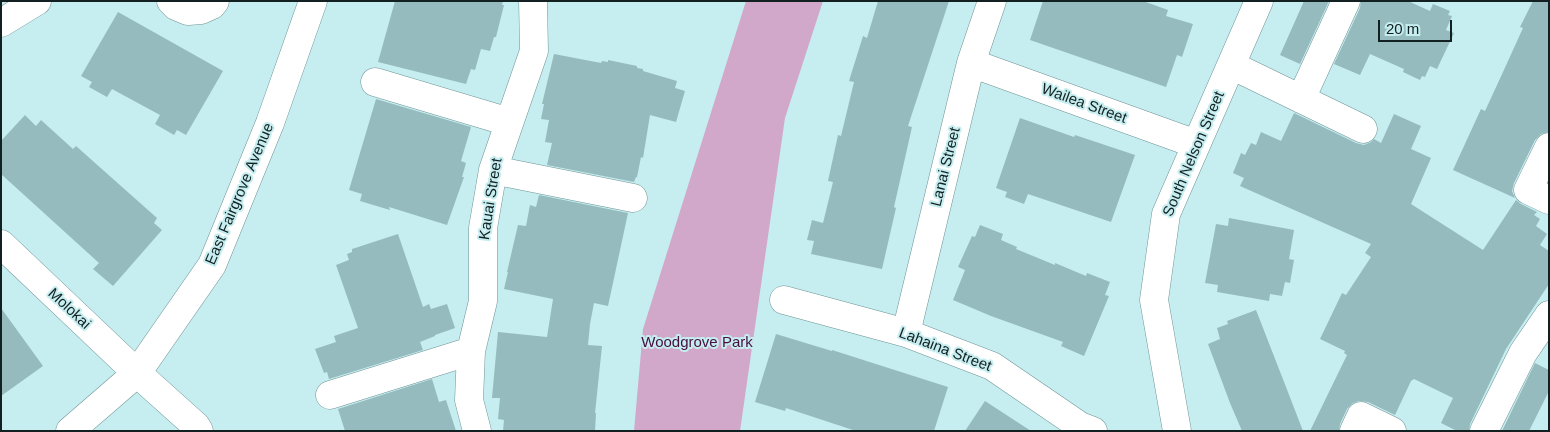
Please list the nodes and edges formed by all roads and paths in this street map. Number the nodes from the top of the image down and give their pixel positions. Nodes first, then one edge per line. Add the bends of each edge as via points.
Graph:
1 (37, 1) edge
2 (171, 1) edge
3 (215, 1) edge
4 (313, 1) edge
5 (533, 1) edge
6 (992, 1) edge
7 (1259, 1) edge
8 (1346, 1) edge
9 (1, 23) edge
10 (971, 63) junction
11 (1231, 65) junction
12 (374, 82) dead end
13 (1301, 99) junction
14 (509, 122) junction
15 (1364, 129) dead end
16 (1196, 144) junction
17 (1549, 147) edge
18 (493, 170) junction
19 (633, 198) dead end
20 (1549, 200) edge
21 (1, 244) edge
22 (784, 300) dead end
23 (1549, 315) edge
24 (906, 333) junction
25 (471, 351) junction
26 (137, 373) junction
27 (330, 395) dead end
28 (80, 427) edge
29 (199, 431) edge
30 (477, 431) edge
31 (1093, 431) edge
32 (1175, 431) edge
33 (1354, 431) edge
34 (1392, 431) edge
35 (1484, 431) edge

1 - 9 street
2 - 3 street via 188,11 201,10
4 - 26 street, East Fairgrove Avenue via 270,123 212,264
5 - 14 street, Kauai Street via 534,51
6 - 10 street, Lanai Street
7 - 11 street, South Nelson Street
8 - 13 street
10 - 16 street, Wailea Street
10 - 24 street, Lanai Street
11 - 13 street
11 - 16 street, South Nelson Street
12 - 14 street
13 - 15 street
14 - 18 street, Kauai Street
16 - 32 street, South Nelson Street via 1166,214 1154,300
17 - 20 street via 1528,190
18 - 19 street
18 - 25 street, Kauai Street via 484,228 484,301
21 - 26 street, Molokai
22 - 24 street, Lahaina Street
23 - 35 street via 1523,353
24 - 31 street, Lahaina Street via 992,366 1080,426
25 - 27 street
25 - 30 street, Kauai Street via 469,400
26 - 28 street, East Fairgrove Avenue
26 - 29 street, Molokai
33 - 34 street via 1361,416

